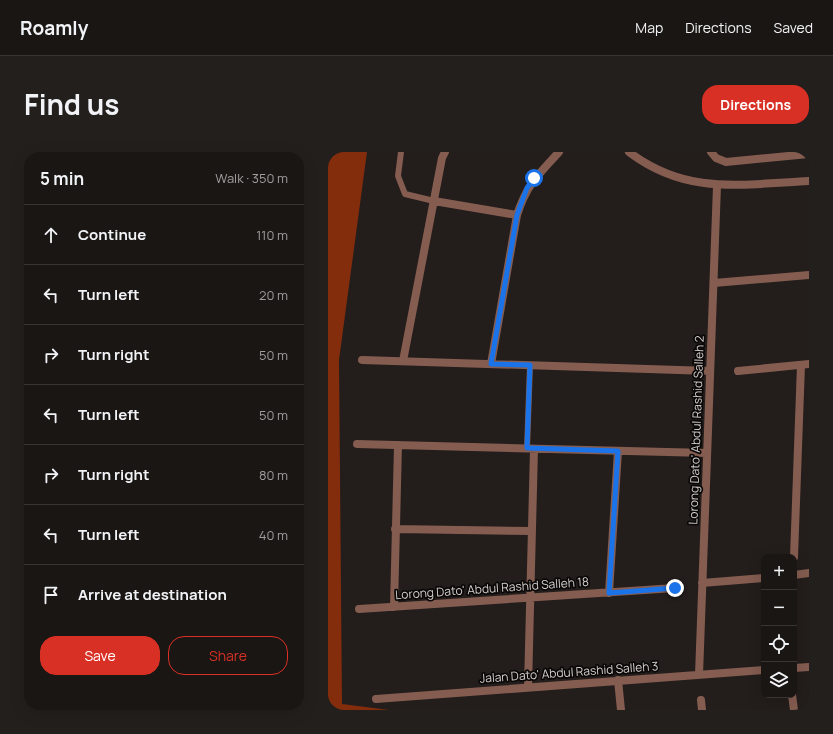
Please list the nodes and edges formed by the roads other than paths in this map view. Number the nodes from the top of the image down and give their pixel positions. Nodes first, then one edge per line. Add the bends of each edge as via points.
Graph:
1 (400, 152) edge
2 (445, 152) edge
3 (559, 152) edge
4 (629, 152) edge
5 (711, 152) edge
6 (793, 154) edge
7 (809, 154) edge
8 (809, 181) edge
9 (717, 186) junction
10 (434, 201) junction
11 (517, 215) junction
12 (809, 275) edge
13 (714, 283) junction
14 (362, 360) dead end
15 (403, 361) junction
16 (491, 364) junction
17 (805, 364) edge
18 (530, 365) junction
19 (710, 371) junction
20 (738, 371) dead end
21 (357, 444) dead end
22 (398, 445) junction
23 (530, 449) junction
24 (618, 451) junction
25 (707, 453) junction
26 (395, 529) junction
27 (532, 531) junction
28 (794, 554) edge
29 (809, 573) edge
30 (797, 575) edge
31 (761, 578) edge
32 (702, 583) junction
33 (675, 588) dead end
34 (609, 593) junction
35 (530, 598) junction
36 (394, 607) junction
37 (359, 609) dead end
38 (809, 667) edge
39 (797, 668) edge
40 (761, 670) edge
41 (699, 675) junction
42 (618, 680) junction
43 (528, 687) junction
44 (792, 698) edge
45 (376, 699) dead end
46 (701, 700) dead end
47 (621, 710) edge
48 (702, 710) edge
49 (794, 710) edge

1 - 10 lane via 398,176 405,194
2 - 10 street
3 - 11 street via 527,188
4 - 9 street via 642,162 685,181
5 - 6 street via 716,158 726,162
6 - 7 street
8 - 9 street
9 - 13 street, Lorong Dato' Abdul Rashid Salleh 2
10 - 11 street
10 - 15 street
11 - 16 street
12 - 13 street
13 - 19 street, Lorong Dato' Abdul Rashid Salleh 2
14 - 15 street
15 - 16 street
16 - 18 street
17 - 20 street
17 - 28 street
18 - 19 street
18 - 23 lane
19 - 25 street, Lorong Dato' Abdul Rashid Salleh 2
21 - 22 street
22 - 23 street
22 - 26 street
23 - 24 street
23 - 27 street
24 - 25 street
24 - 34 street
25 - 32 street, Lorong Dato' Abdul Rashid Salleh 2
26 - 27 street
26 - 36 street
27 - 35 street
29 - 30 street
31 - 32 street
32 - 41 street, Lorong Dato' Abdul Rashid Salleh 2
33 - 34 street, Lorong Dato' Abdul Rashid Salleh 18
34 - 35 street, Lorong Dato' Abdul Rashid Salleh 18
35 - 36 street, Lorong Dato' Abdul Rashid Salleh 18
35 - 43 street
36 - 37 street, Lorong Dato' Abdul Rashid Salleh 18
38 - 39 street
40 - 41 street, Jalan Dato' Abdul Rashid Salleh 3
41 - 42 street, Jalan Dato' Abdul Rashid Salleh 3
42 - 43 street, Jalan Dato' Abdul Rashid Salleh 3
42 - 47 street
43 - 45 street, Jalan Dato' Abdul Rashid Salleh 3
44 - 49 street
46 - 48 street

